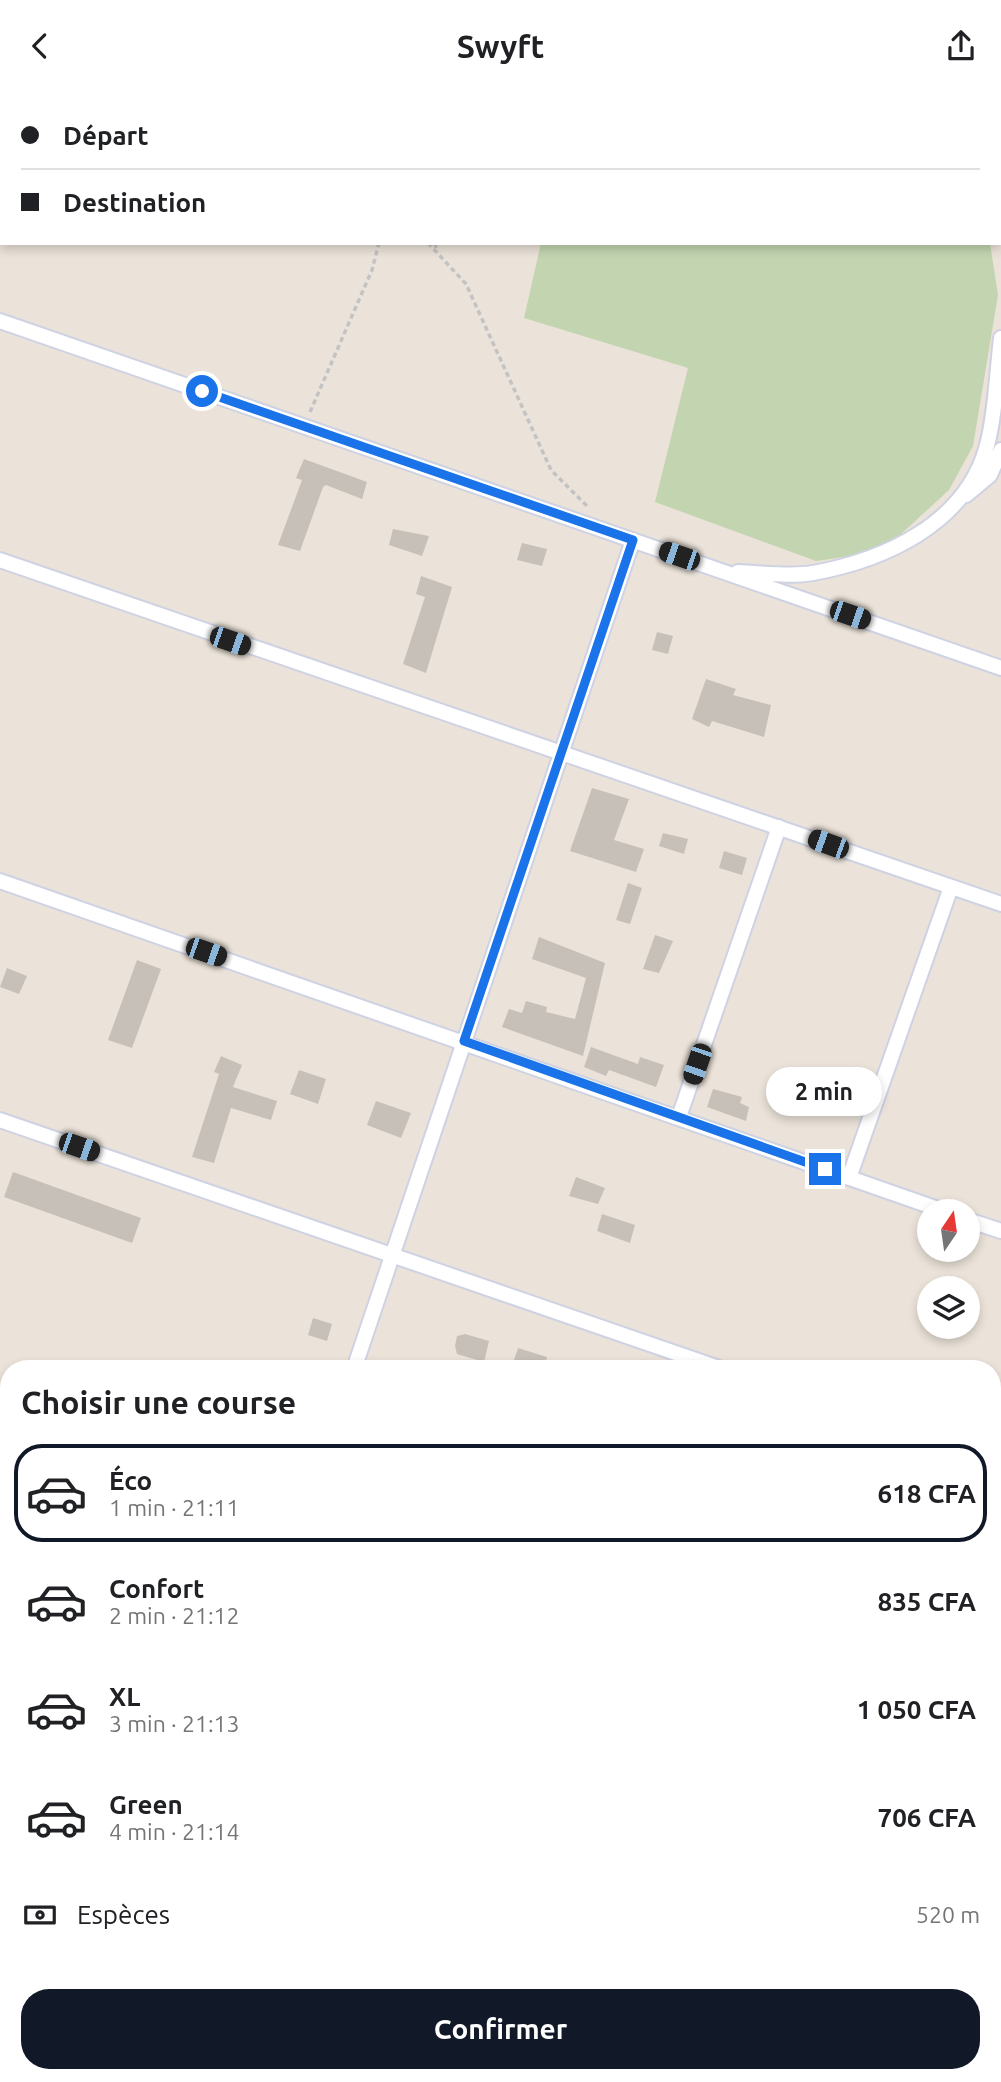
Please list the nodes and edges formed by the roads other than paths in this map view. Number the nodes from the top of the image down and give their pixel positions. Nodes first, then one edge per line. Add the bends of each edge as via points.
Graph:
1 (0, 321) edge
2 (1001, 338) edge
3 (1001, 450) edge
4 (962, 498) junction
5 (633, 540) junction
6 (0, 560) edge
7 (725, 572) junction
8 (1001, 668) edge
9 (561, 757) junction
10 (779, 827) junction
11 (0, 881) edge
12 (951, 887) junction
13 (1001, 904) edge
14 (464, 1041) junction
15 (679, 1117) junction
16 (0, 1120) edge
17 (849, 1178) junction
18 (917, 1202) edge
19 (980, 1224) edge
20 (1001, 1231) edge
21 (393, 1253) junction
22 (357, 1360) edge
23 (696, 1360) edge

1 - 5 street
2 - 4 street via 986,449
3 - 4 street via 990,475
4 - 7 street via 918,537 853,563 811,574
5 - 7 street
5 - 9 street
6 - 9 street
7 - 8 street
9 - 10 street
9 - 14 street
10 - 12 street
10 - 15 street
11 - 14 street
12 - 13 street
12 - 17 street
14 - 15 street
14 - 21 street
15 - 17 street
16 - 21 street
17 - 18 street
19 - 20 street
21 - 22 street
21 - 23 street

